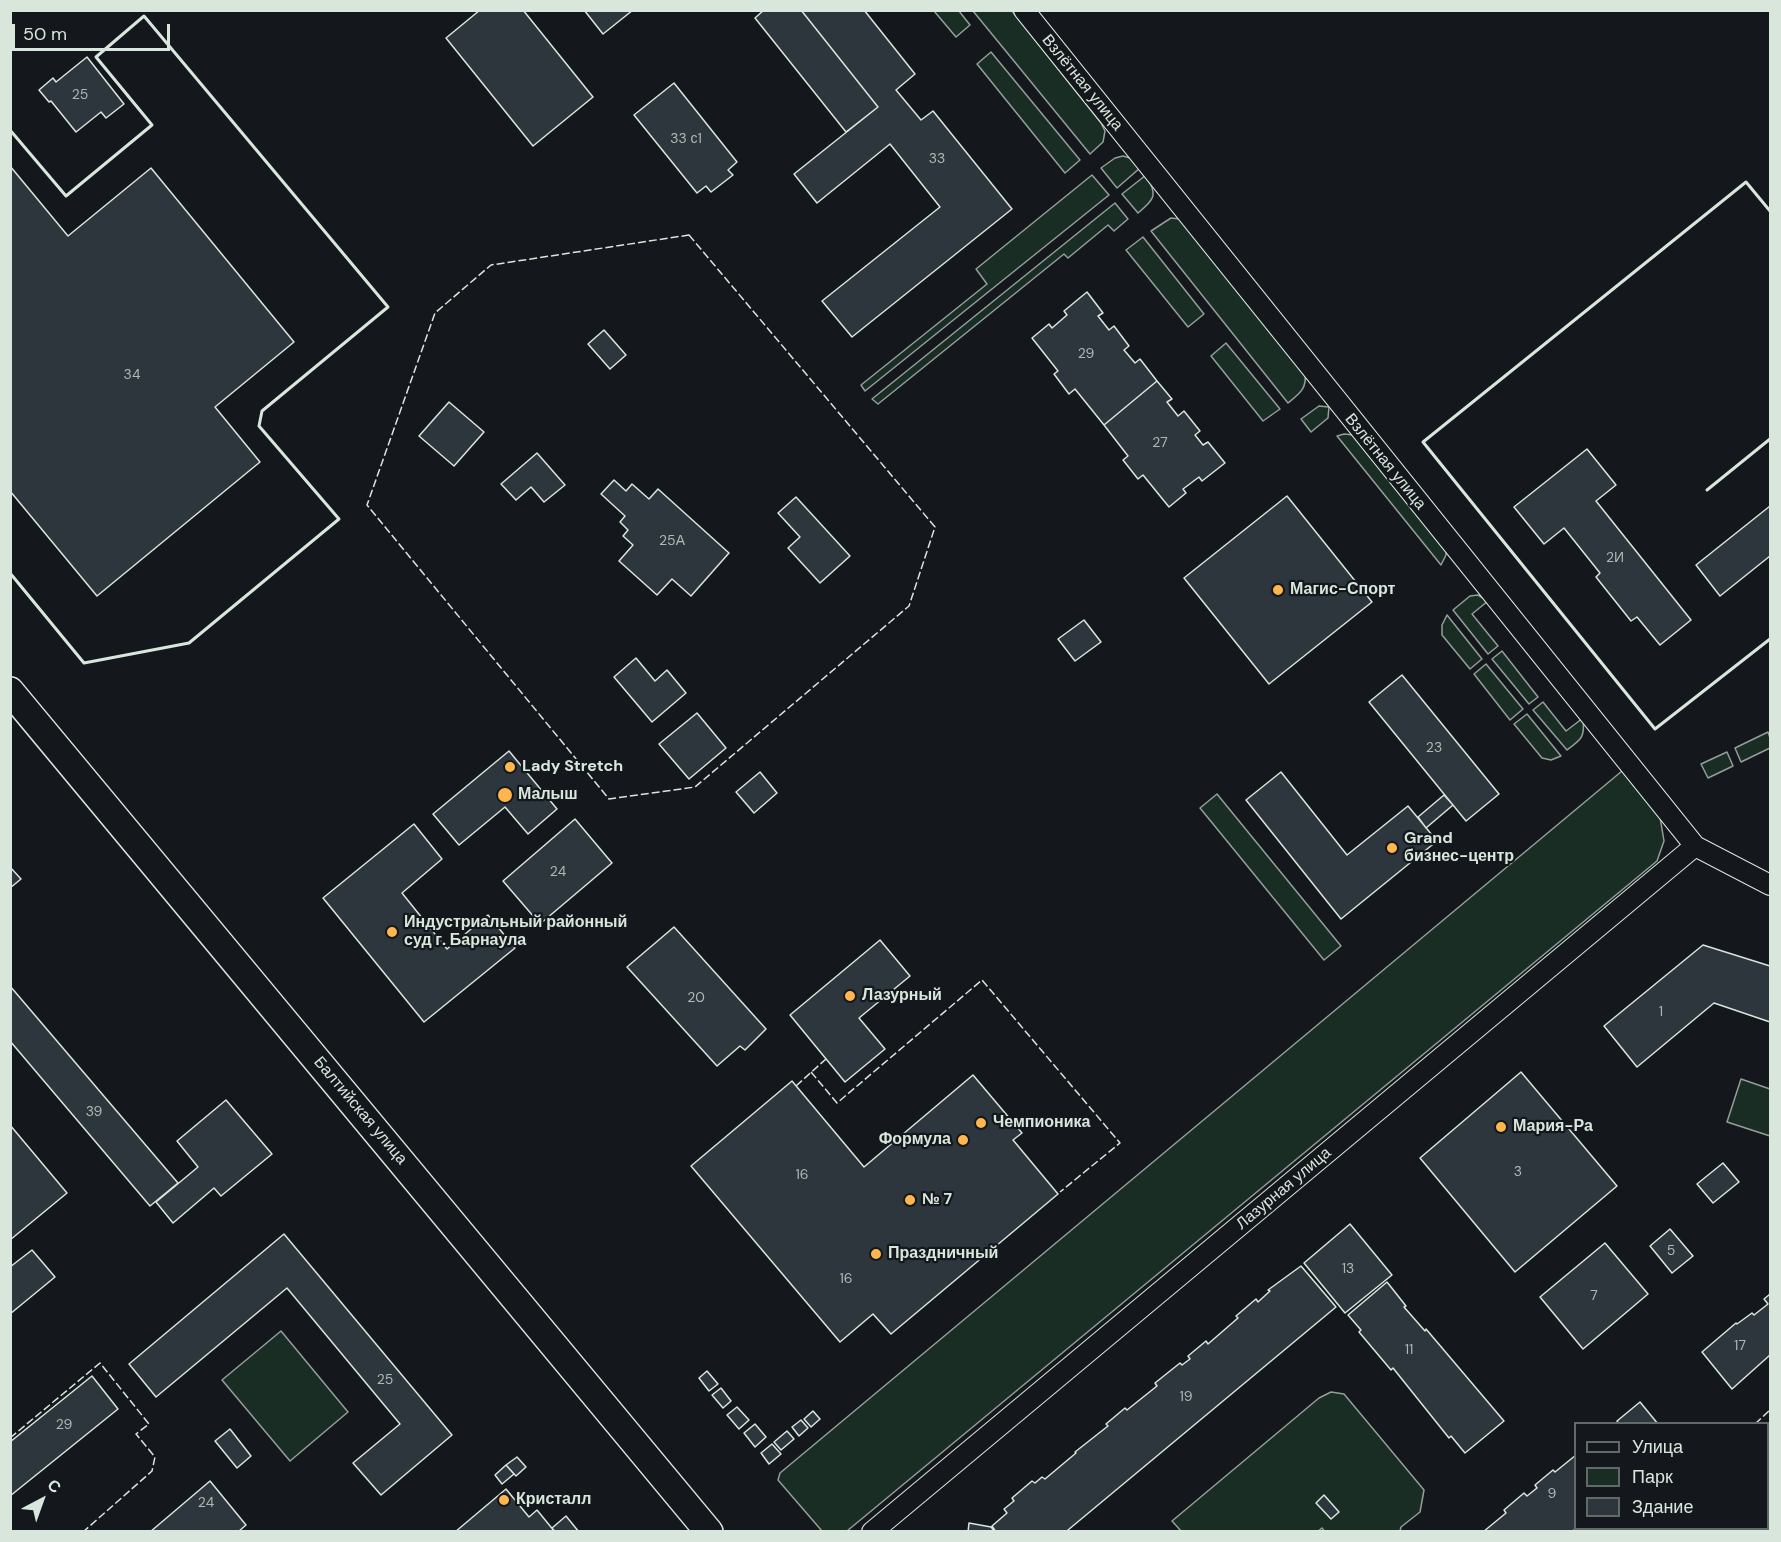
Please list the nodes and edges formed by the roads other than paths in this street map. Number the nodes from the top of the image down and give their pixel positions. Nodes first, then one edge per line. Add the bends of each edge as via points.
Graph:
1 (1024, 10) edge
2 (10, 691) edge
3 (1695, 846) junction
4 (1770, 885) edge
5 (709, 1532) edge
6 (872, 1532) edge

1 - 3 street, Взлётная улица
2 - 5 main road, Балтийская улица
3 - 4 street, Взлётная улица
3 - 6 street, Лазурная улица

